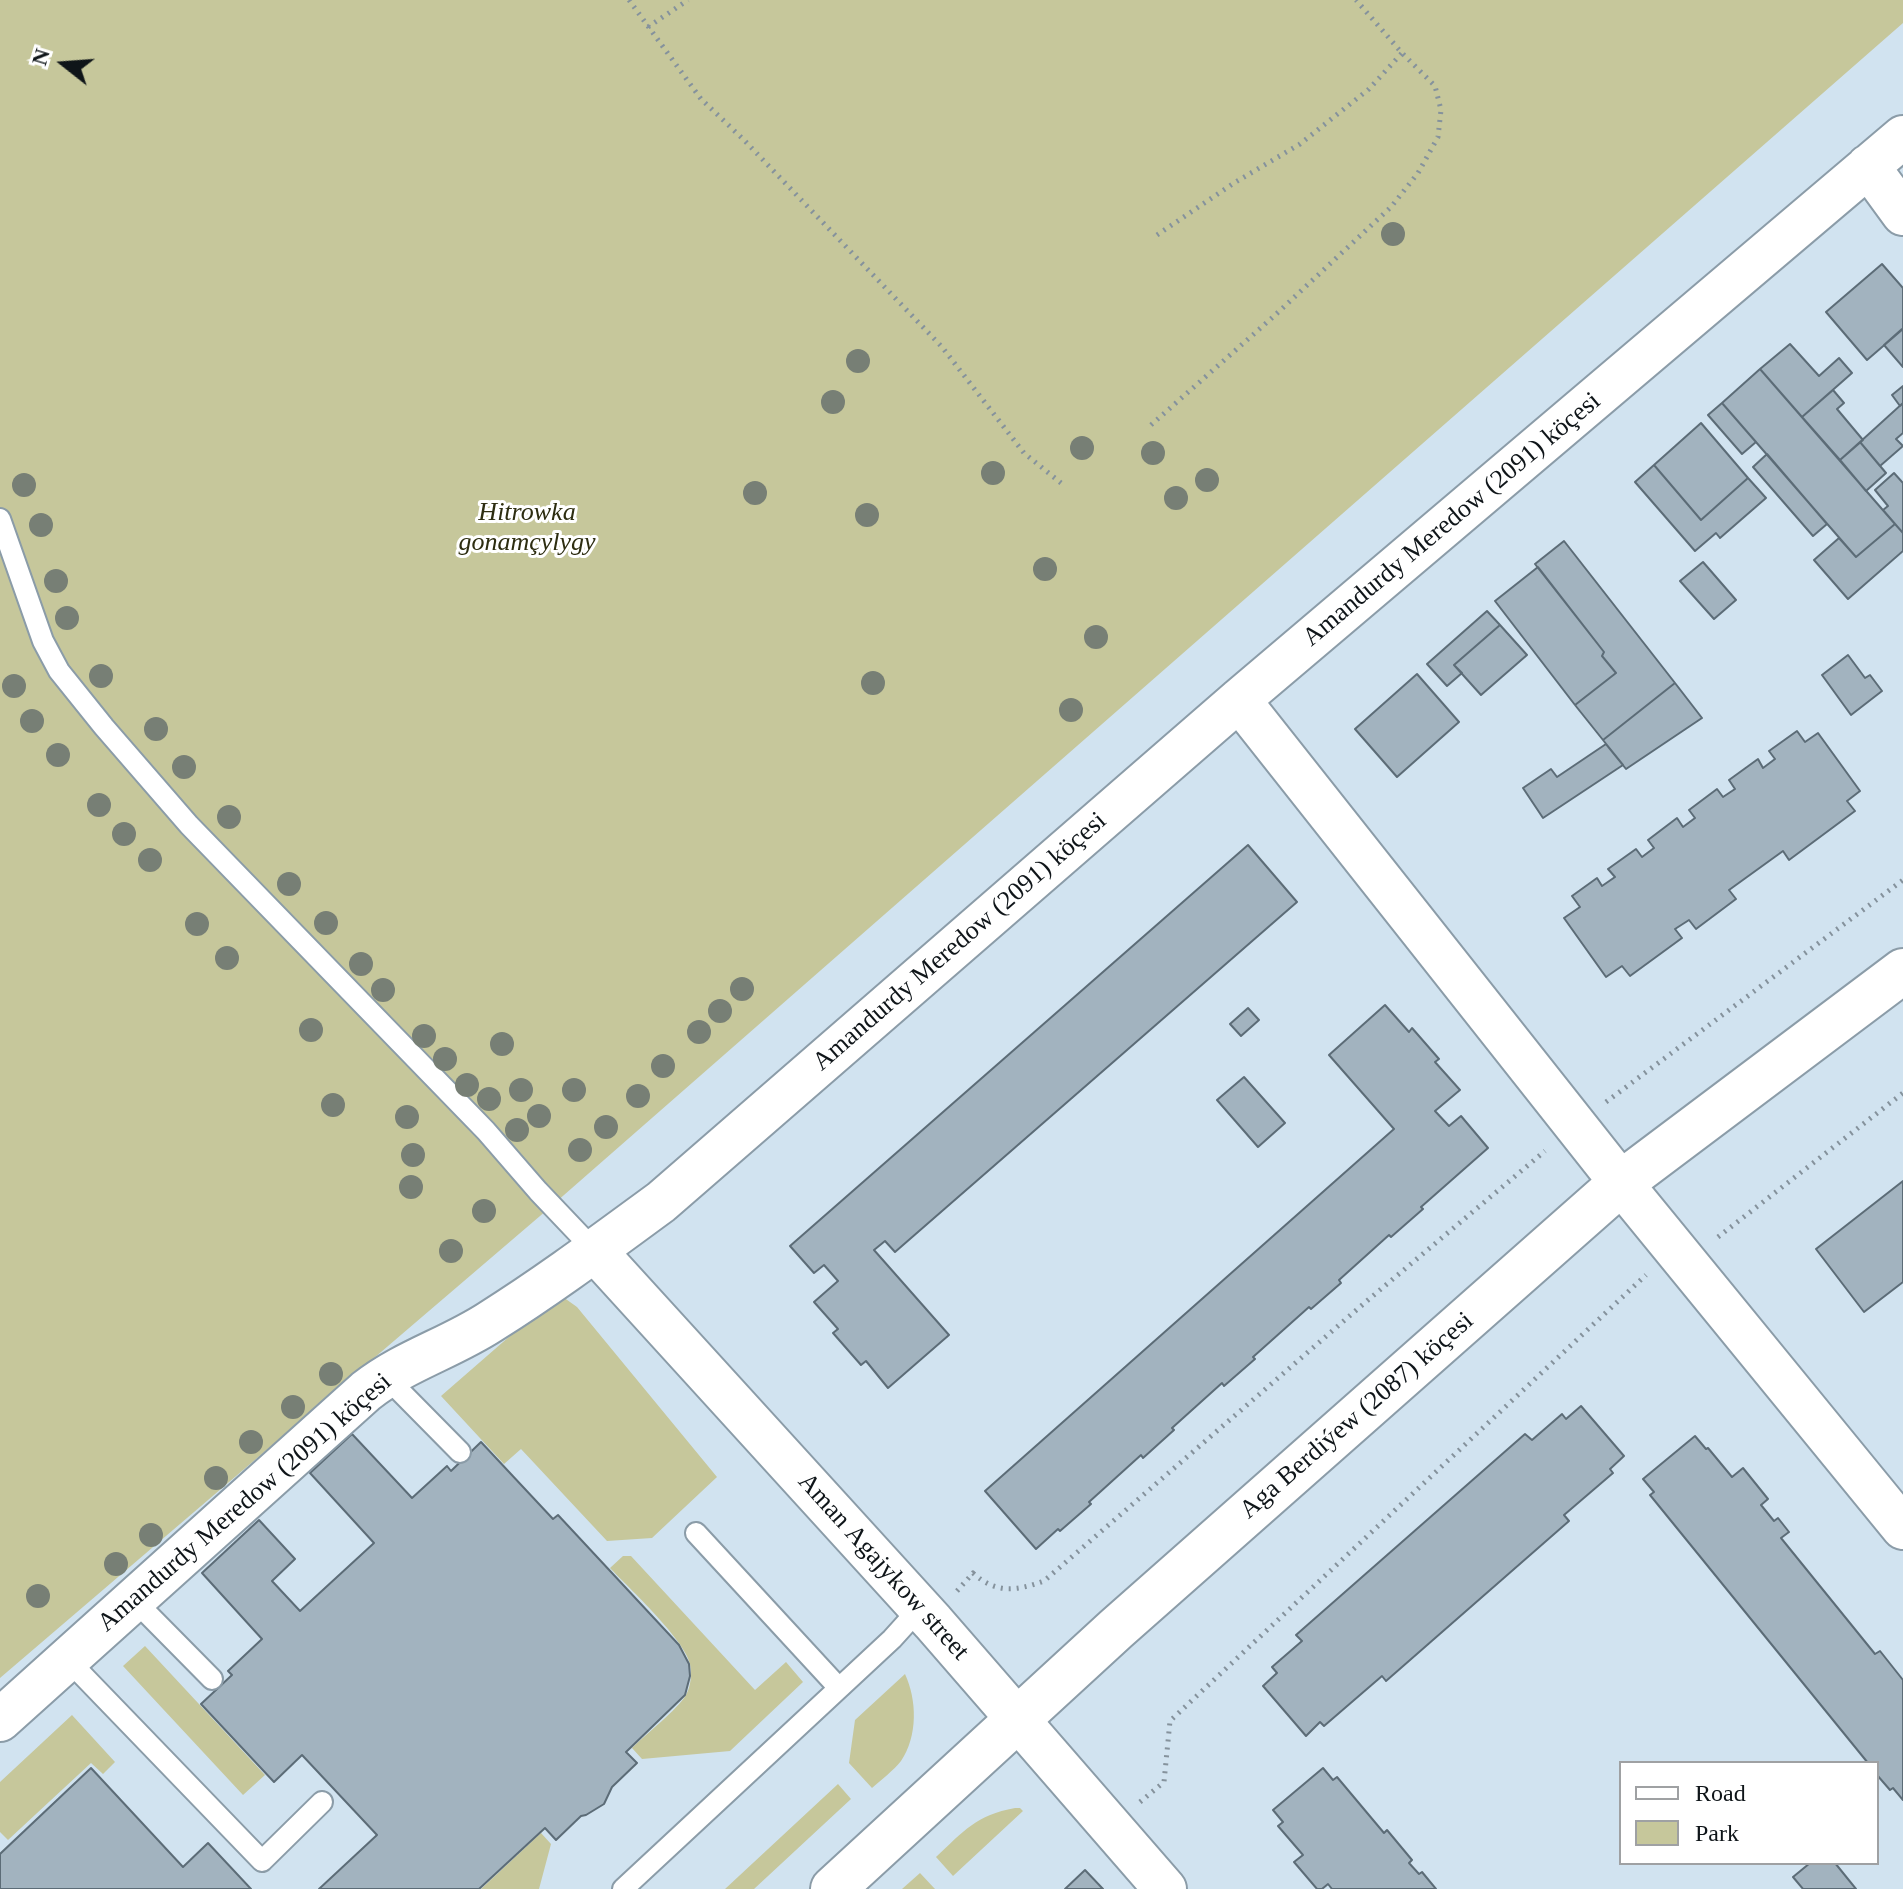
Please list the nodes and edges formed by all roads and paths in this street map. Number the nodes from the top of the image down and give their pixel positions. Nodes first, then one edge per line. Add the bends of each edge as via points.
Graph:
1 (629, 0) edge
2 (688, 0) edge
3 (1356, 0) edge
4 (648, 27) junction
5 (1402, 53) junction
6 (1903, 137) edge
7 (1868, 166) junction
8 (1903, 214) edge
9 (1157, 235) dead end
10 (1151, 425) dead end
11 (1061, 483) dead end
12 (0, 519) edge
13 (1239, 700) junction
14 (1903, 880) edge
15 (1903, 971) edge
16 (1903, 1093) edge
17 (1576, 1125) junction
18 (1621, 1183) junction
19 (595, 1251) junction
20 (1686, 1261) junction
21 (385, 1376) junction
22 (460, 1452) dead end
23 (1903, 1528) edge
24 (696, 1533) dead end
25 (133, 1599) junction
26 (938, 1600) junction
27 (67, 1659) junction
28 (212, 1679) dead end
29 (839, 1688) junction
30 (1018, 1719) junction
31 (0, 1720) edge
32 (322, 1802) dead end
33 (1131, 1810) dead end
34 (623, 1889) edge
35 (833, 1889) edge
36 (1165, 1889) edge

1 - 4 path
2 - 4 path
3 - 5 path
4 - 11 path via 701,99 942,347 1024,453
5 - 9 path via 1369,89 1300,144
5 - 10 path via 1435,86 1441,110 1438,137 1418,173 1391,207
6 - 7 street, Amandurdy Meredow (2091) köçesi
7 - 8 street
7 - 13 street, Amandurdy Meredow (2091) köçesi
12 - 19 lane via 43,641 59,671 104,727 189,825
13 - 17 street
13 - 19 street, Amandurdy Meredow (2091) köçesi via 661,1202
14 - 17 path
15 - 18 street, Aga Berdiýew (2087) köçesi
16 - 20 path
17 - 18 street
17 - 26 path via 1044,1581 1002,1589 973,1573
18 - 20 street
18 - 30 street, Aga Berdiýew (2087) köçesi
19 - 21 street, Amandurdy Meredow (2091) köçesi via 487,1324
19 - 26 street, Aman Agajykow street
20 - 23 street
20 - 33 path via 1648,1274 1170,1721 1164,1782
21 - 22 lane
21 - 25 street, Amandurdy Meredow (2091) köçesi
24 - 29 lane
25 - 27 street, Amandurdy Meredow (2091) köçesi
25 - 28 lane
26 - 29 lane
26 - 30 street, Aman Agajykow street
27 - 31 street, Amandurdy Meredow (2091) köçesi
27 - 32 lane via 262,1861
29 - 34 lane
30 - 35 street, Aga Berdiýew (2087) köçesi
30 - 36 street, Aman Agajykow street

